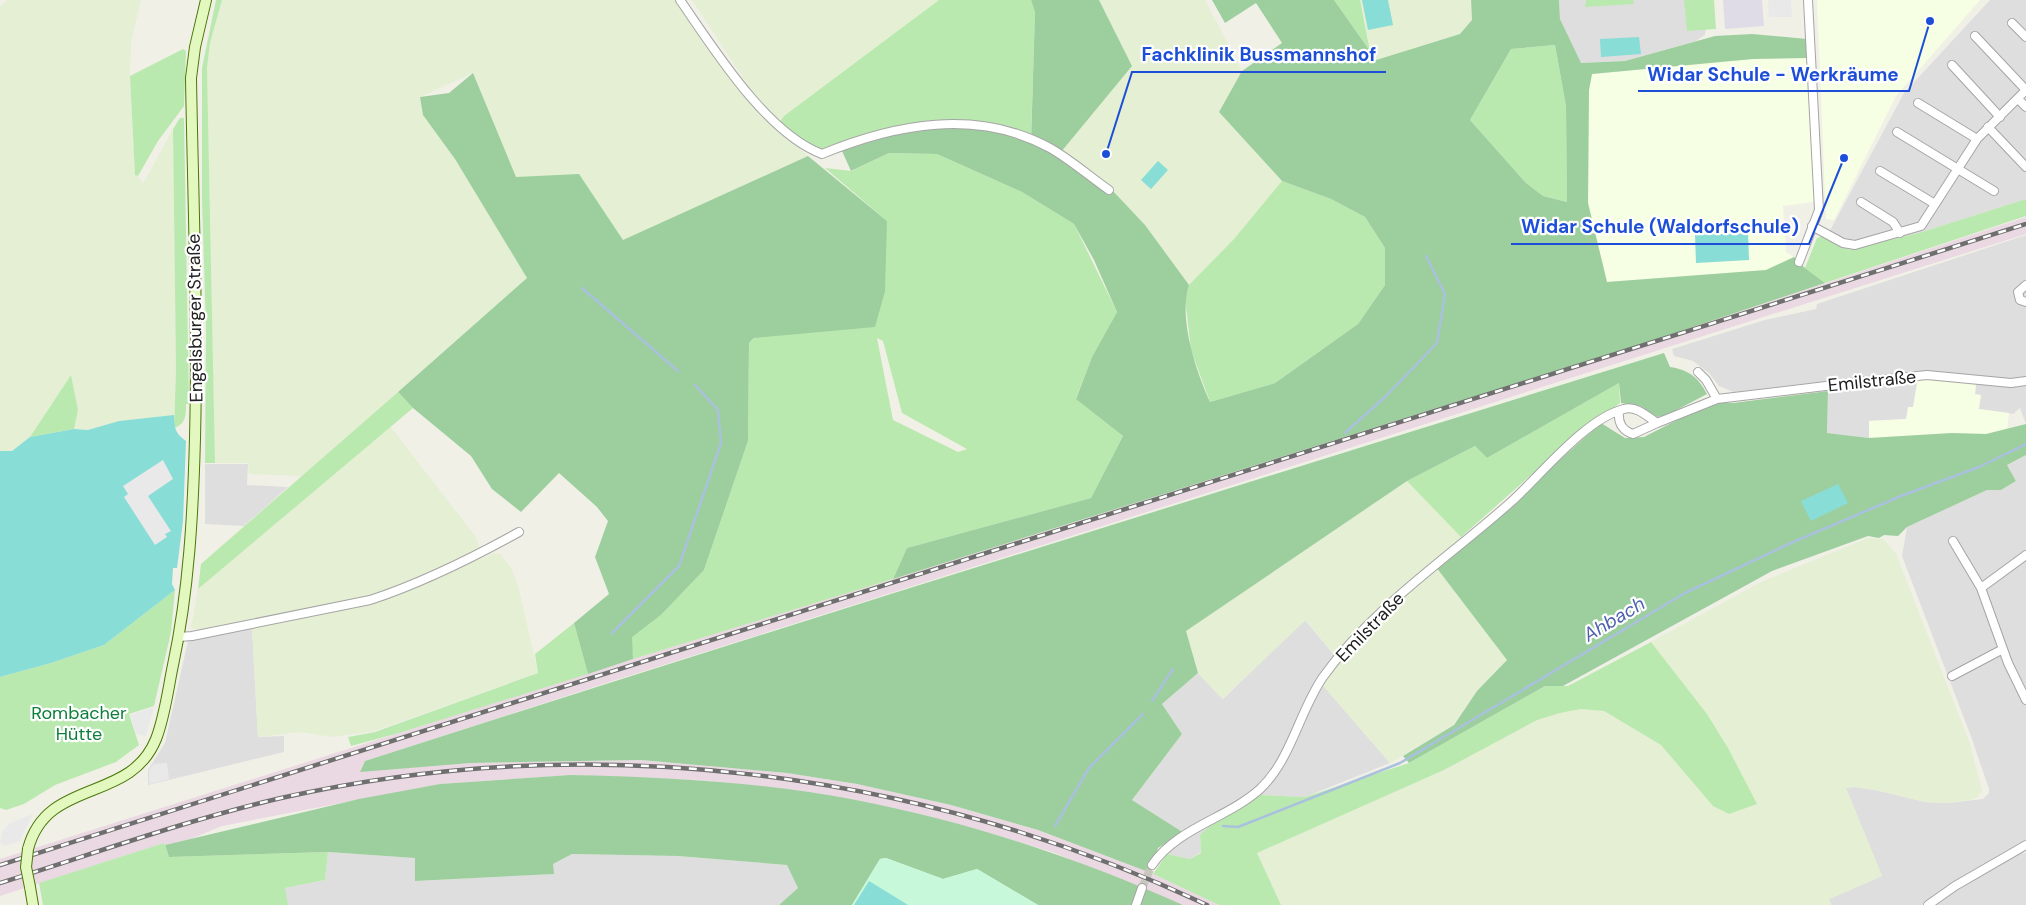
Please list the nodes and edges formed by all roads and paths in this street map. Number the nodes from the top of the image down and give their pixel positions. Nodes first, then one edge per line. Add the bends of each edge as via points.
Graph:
1 (206, 0) edge
2 (680, 0) edge
3 (1808, 0) edge
4 (2012, 22) dead end
5 (1976, 36) dead end
6 (2026, 37) edge
7 (1952, 65) dead end
8 (2026, 90) edge
9 (2018, 98) junction
10 (1918, 103) dead end
11 (2026, 107) edge
12 (2000, 116) junction
13 (1988, 128) junction
14 (1897, 132) dead end
15 (1977, 139) junction
16 (2026, 167) edge
17 (1957, 168) junction
18 (1880, 171) dead end
19 (1109, 190) dead end
20 (1994, 191) dead end
21 (1861, 202) dead end
22 (1935, 204) junction
23 (1812, 226) junction
24 (1900, 233) junction
25 (1799, 262) dead end
26 (2026, 285) edge
27 (2026, 302) edge
28 (1698, 372) dead end
29 (2026, 381) edge
30 (1718, 398) junction
31 (1619, 410) junction
32 (1657, 423) junction
33 (519, 532) dead end
34 (1953, 541) dead end
35 (2026, 555) edge
36 (1981, 588) junction
37 (179, 636) junction
38 (2003, 649) junction
39 (1952, 676) dead end
40 (2026, 700) edge
41 (2026, 844) edge
42 (1152, 865) tunnel mouth
43 (1142, 888) tunnel mouth
44 (33, 905) edge
45 (1136, 905) edge
46 (1928, 905) edge

1 - 37 street, Engelsburger Straße via 192,70 196,409 193,526
2 - 19 street via 752,98 808,149 822,154 905,127 979,126 1011,133 1049,148
3 - 23 street via 1819,205
4 - 6 street
5 - 8 street
7 - 12 street
8 - 9 street
9 - 11 street
9 - 12 street
10 - 15 street
12 - 13 street
13 - 15 street
13 - 16 street
14 - 17 street
15 - 17 street
17 - 20 street
17 - 22 street
18 - 22 street
21 - 24 street via 1893,222
22 - 24 street via 1921,226
23 - 24 street via 1849,244
23 - 25 street
26 - 27 street via 2018,292 2020,300
28 - 30 street
29 - 30 street, Emilstraße via 2011,383 1917,375
30 - 32 street, Emilstraße
31 - 32 street via 1637,410
31 - 32 street, Emilstraße via 1618,420 1626,432 1633,434
31 - 42 street, Emilstraße via 1592,426 1510,503 1366,626 1322,679 1279,764 1260,788 1166,849
33 - 37 street via 484,552 370,600
34 - 36 street
35 - 36 street
36 - 38 street
37 - 44 street, Engelsburger Straße, bridge via 157,736 144,761 124,777 53,808 36,827 26,867
38 - 39 street
38 - 40 street
41 - 46 street
43 - 45 street

